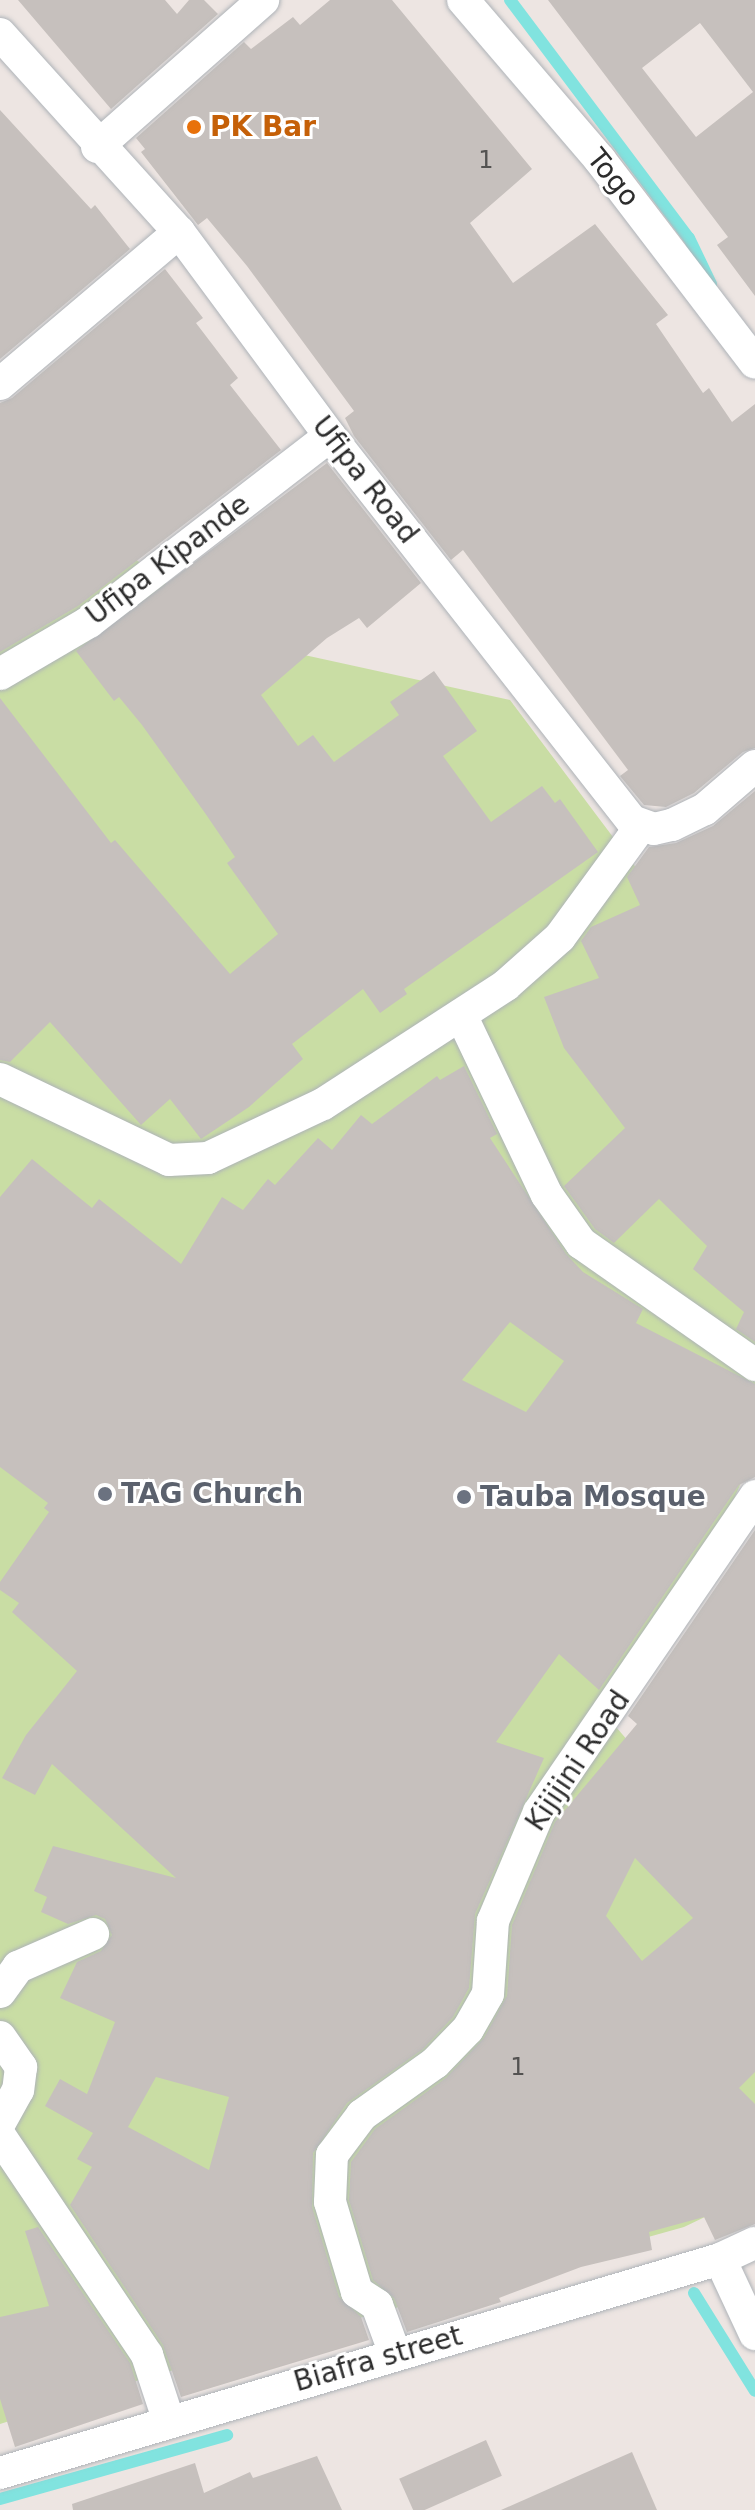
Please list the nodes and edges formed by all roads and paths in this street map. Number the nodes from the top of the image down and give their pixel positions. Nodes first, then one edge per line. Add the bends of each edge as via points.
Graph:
1 (263, 0) edge
2 (463, 0) edge
3 (0, 34) edge
4 (97, 147) junction
5 (179, 232) junction
6 (755, 363) edge
7 (0, 384) edge
8 (330, 436) junction
9 (0, 674) edge
10 (755, 766) edge
11 (641, 826) junction
12 (461, 1015) junction
13 (0, 1079) edge
14 (755, 1365) edge
15 (755, 1496) edge
16 (93, 1934) dead end
17 (0, 1992) edge
18 (0, 2037) edge
19 (0, 2123) edge
20 (0, 2136) edge
21 (755, 2243) edge
22 (720, 2259) junction
23 (755, 2334) edge
24 (395, 2354) junction
25 (169, 2422) junction
26 (0, 2473) edge

1 - 4 street
2 - 6 street, Togo via 600,160
3 - 4 street, Ufipa Road
4 - 5 street, Ufipa Road
5 - 7 street
5 - 8 street, Ufipa Road
8 - 9 street, Ufipa Kipande via 89,622
8 - 11 street, Ufipa Road
10 - 11 street via 705,809 654,829
11 - 12 street via 560,937 506,985
12 - 13 street via 323,1104 208,1158 169,1160
12 - 14 street via 547,1195 581,1243
15 - 24 street, Kijijini Road via 539,1812 493,1921 488,1994 468,2029 435,2063 362,2115 332,2155 330,2202 350,2270 357,2292 377,2305
16 - 17 street via 18,1967
18 - 19 street via 21,2067 18,2090
20 - 25 street via 147,2355
21 - 22 street, Biafra street
22 - 23 street
22 - 24 street, Biafra street
24 - 25 street, Biafra street
25 - 26 street, Biafra street

